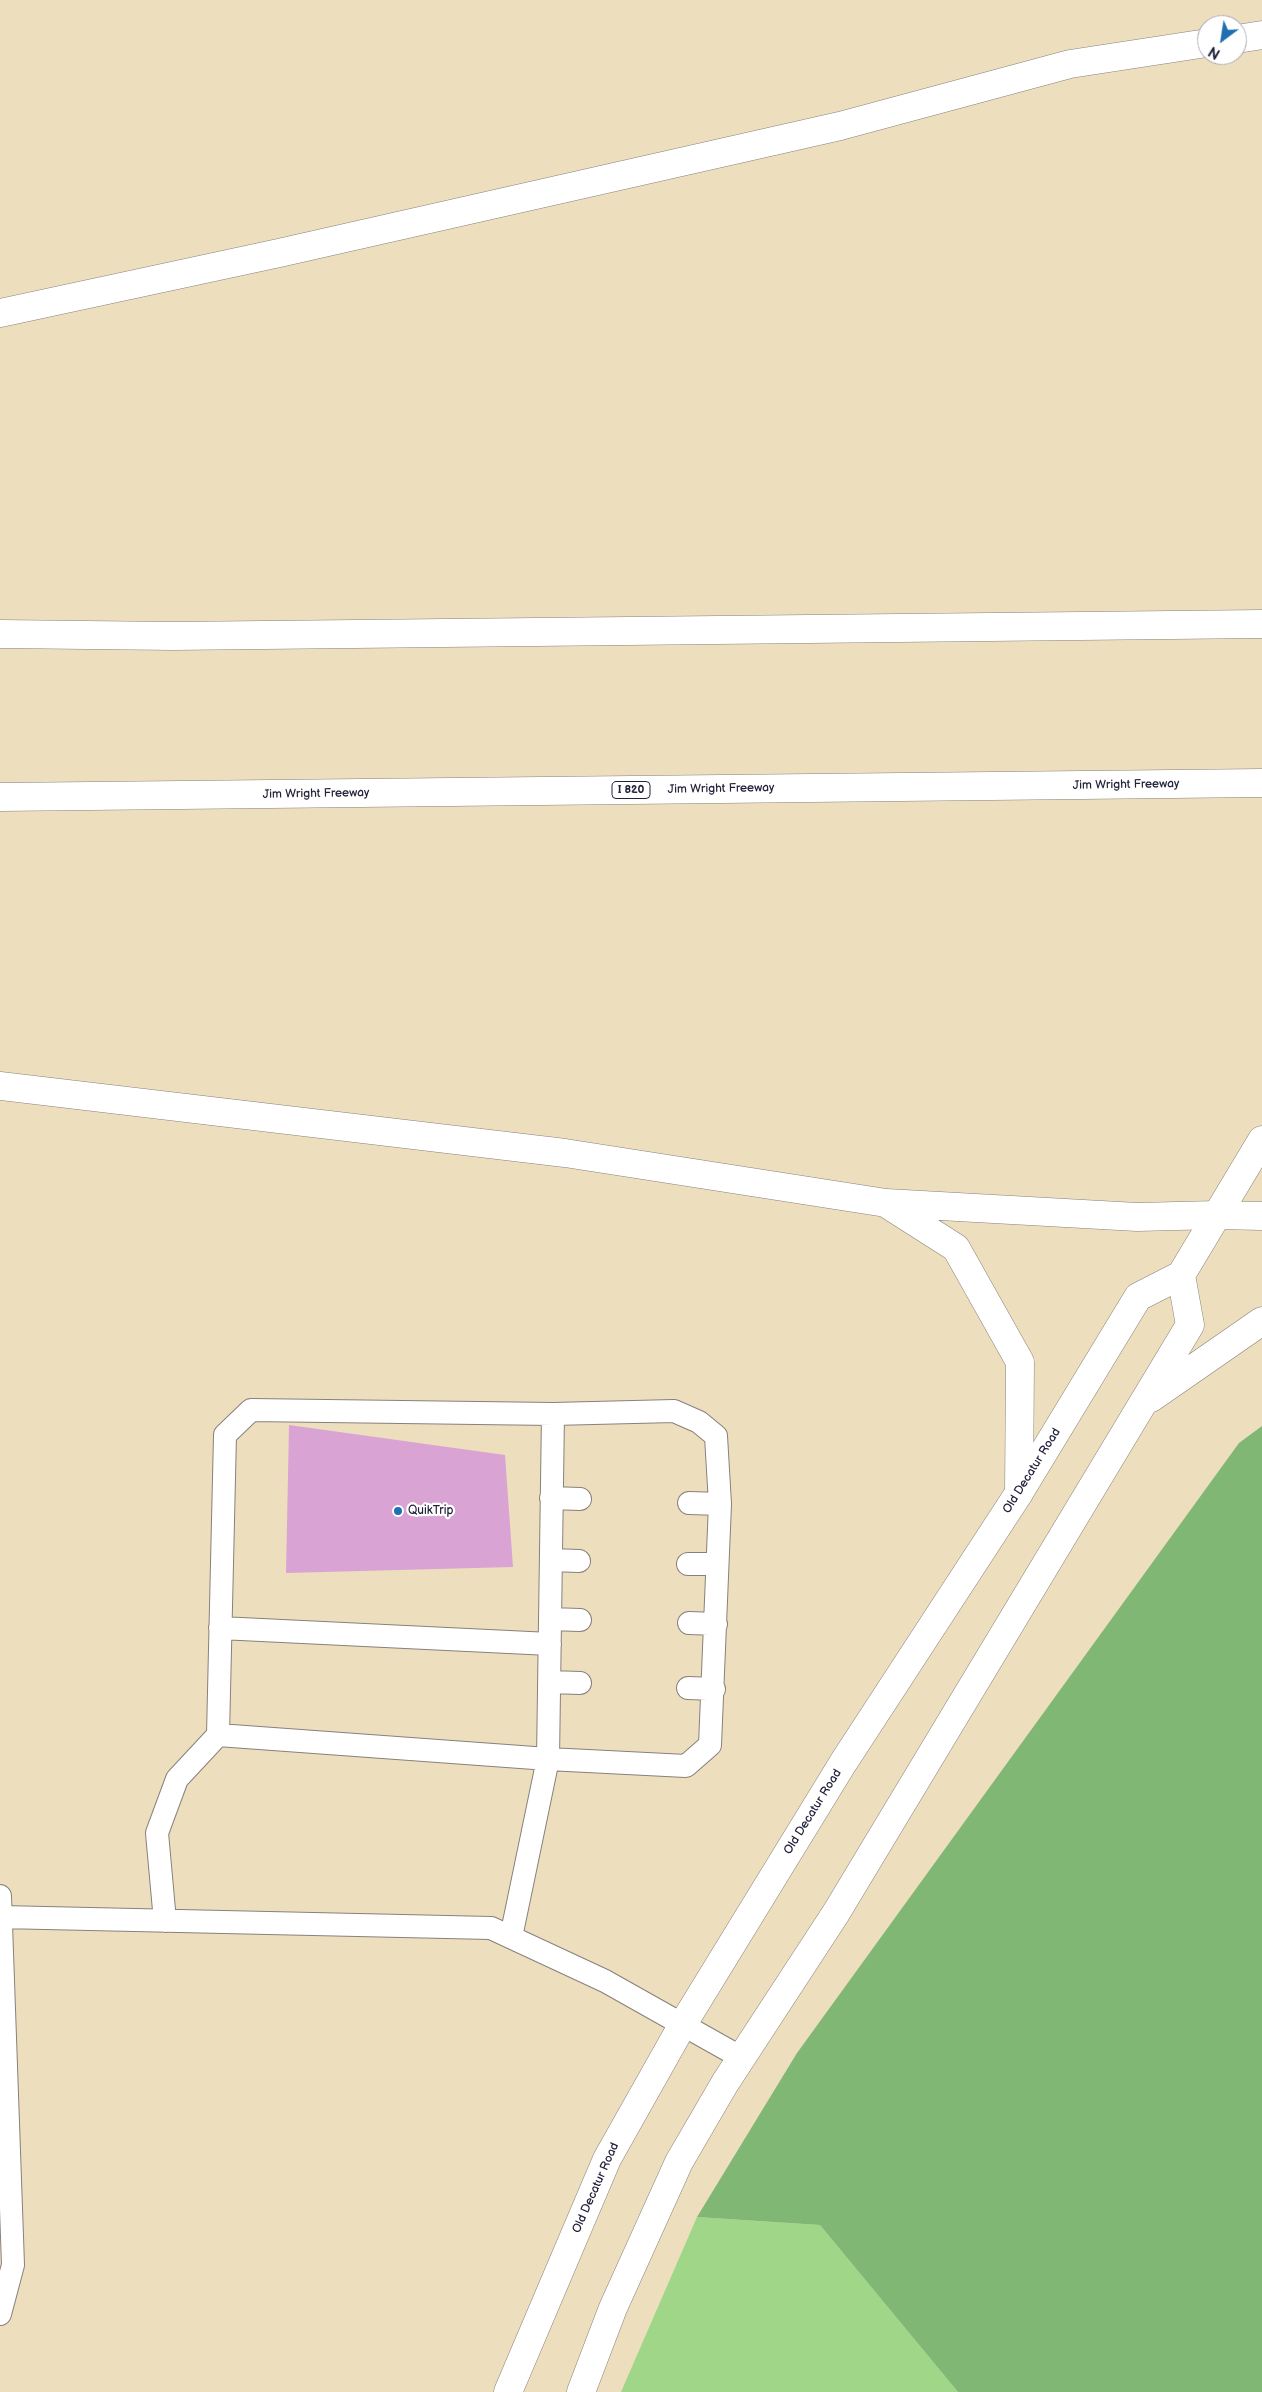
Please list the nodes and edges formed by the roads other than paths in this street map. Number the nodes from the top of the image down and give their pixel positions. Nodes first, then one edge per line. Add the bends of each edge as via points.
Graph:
1 (1262, 35) edge
2 (1247, 37) edge
3 (1197, 45) edge
4 (0, 314) edge
5 (1262, 624) edge
6 (0, 634) edge
7 (1262, 783) edge
8 (0, 797) edge
9 (0, 1086) edge
10 (1262, 1140) edge
11 (886, 1203) junction
12 (1217, 1215) junction
13 (1262, 1216) edge
14 (1180, 1275) junction
15 (1262, 1321) edge
16 (1144, 1404) junction
17 (553, 1414) junction
18 (1019, 1493) junction
19 (551, 1498) junction
20 (580, 1499) dead end
21 (689, 1502) dead end
22 (720, 1504) junction
23 (551, 1560) junction
24 (579, 1561) dead end
25 (688, 1564) dead end
26 (717, 1564) junction
27 (550, 1619) junction
28 (580, 1620) dead end
29 (689, 1623) dead end
30 (716, 1624) junction
31 (220, 1628) junction
32 (550, 1644) junction
33 (550, 1682) junction
34 (580, 1683) dead end
35 (688, 1688) dead end
36 (714, 1689) junction
37 (218, 1735) junction
38 (548, 1759) junction
39 (1, 1906) edge
40 (165, 1921) junction
41 (511, 1937) junction
42 (683, 2024) junction
43 (742, 2058) junction
44 (0, 2314) edge
45 (508, 2392) edge
46 (581, 2392) edge

1 - 2 main road
3 - 4 main road via 1070,64 840,126
5 - 6 main road via 174,636
7 - 8 main road, Jim Wright Freeway / I 820
9 - 11 main road via 565,1153
10 - 12 main road
11 - 12 main road via 1137,1217
11 - 18 main road via 956,1248 1020,1362
12 - 13 main road
12 - 14 main road
14 - 16 main road via 1190,1325
14 - 18 main road, Old Decatur Road via 1138,1297
15 - 16 main road
16 - 43 main road via 836,1913
17 - 19 lane
17 - 22 lane via 674,1410 699,1422 716,1436
17 - 31 lane via 251,1410 225,1435
18 - 42 main road, Old Decatur Road via 843,1763
19 - 20 lane
19 - 23 lane
21 - 22 lane
22 - 26 lane
23 - 24 lane
23 - 27 lane
25 - 26 lane
26 - 30 lane
27 - 28 lane
27 - 32 lane
29 - 30 lane
30 - 36 lane
31 - 32 lane
31 - 37 lane
32 - 33 lane
33 - 34 lane
33 - 38 lane
35 - 36 lane
36 - 38 lane via 710,1745 686,1766
37 - 38 lane
37 - 40 lane via 177,1779 157,1833
38 - 41 lane
39 - 40 lane
39 - 44 lane via 13,2265
40 - 41 lane via 491,1928
41 - 42 lane via 605,1981
42 - 43 lane
42 - 45 main road, Old Decatur Road via 607,2159
43 - 46 main road via 679,2162 613,2308

